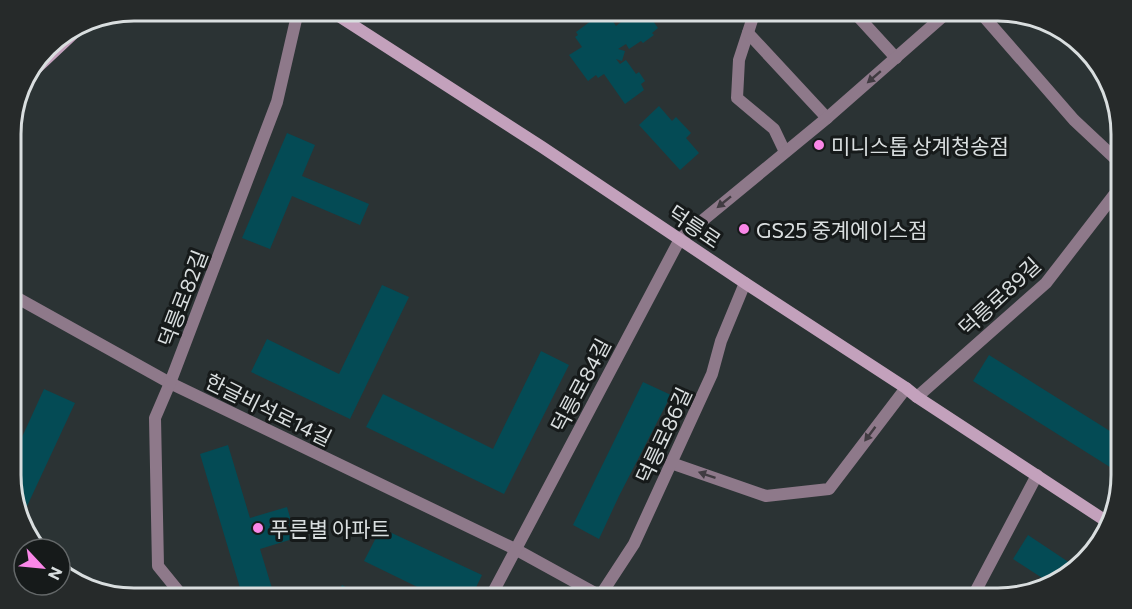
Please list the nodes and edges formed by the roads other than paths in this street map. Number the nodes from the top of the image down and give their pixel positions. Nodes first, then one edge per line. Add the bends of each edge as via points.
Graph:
1 (295, 21) edge
2 (348, 21) edge
3 (752, 21) edge
4 (863, 21) edge
5 (937, 21) edge
6 (988, 21) edge
7 (748, 33) junction
8 (896, 58) junction
9 (827, 118) junction
10 (785, 152) junction
11 (1111, 155) edge
12 (1111, 199) edge
13 (680, 239) junction
14 (745, 283) junction
15 (21, 300) edge
16 (170, 383) junction
17 (906, 388) junction
18 (917, 397) junction
19 (671, 463) junction
20 (1037, 475) junction
21 (1102, 518) edge
22 (515, 549) junction
23 (176, 588) edge
24 (495, 588) edge
25 (585, 588) edge
26 (607, 588) edge
27 (977, 588) edge

1 - 16 street, 덕릉로82길 via 277,102
2 - 13 main road, 덕릉로
3 - 7 street
4 - 8 street
5 - 8 street
6 - 11 street via 1074,120
7 - 9 street
7 - 10 street via 739,60 737,98 774,129
8 -> 9 street
9 - 10 street
10 -> 13 street
12 - 18 street, 덕릉로89길 via 1046,283
13 - 14 main road, 덕릉로
13 - 22 street, 덕릉로84길
14 - 17 main road, 덕릉로
14 - 19 street, 덕릉로86길 via 712,374
15 - 16 street, 한글비석로14길
16 - 22 street, 한글비석로14길
16 - 23 street, 덕릉로82길 via 155,418 158,566
17 - 18 main road, 덕릉로
17 -> 19 street via 829,489 766,496
18 - 20 main road, 덕릉로
19 - 26 street, 덕릉로86길 via 634,544
20 - 21 main road, 덕릉로
20 - 27 street
22 - 24 street, 덕릉로84길
22 - 25 street

